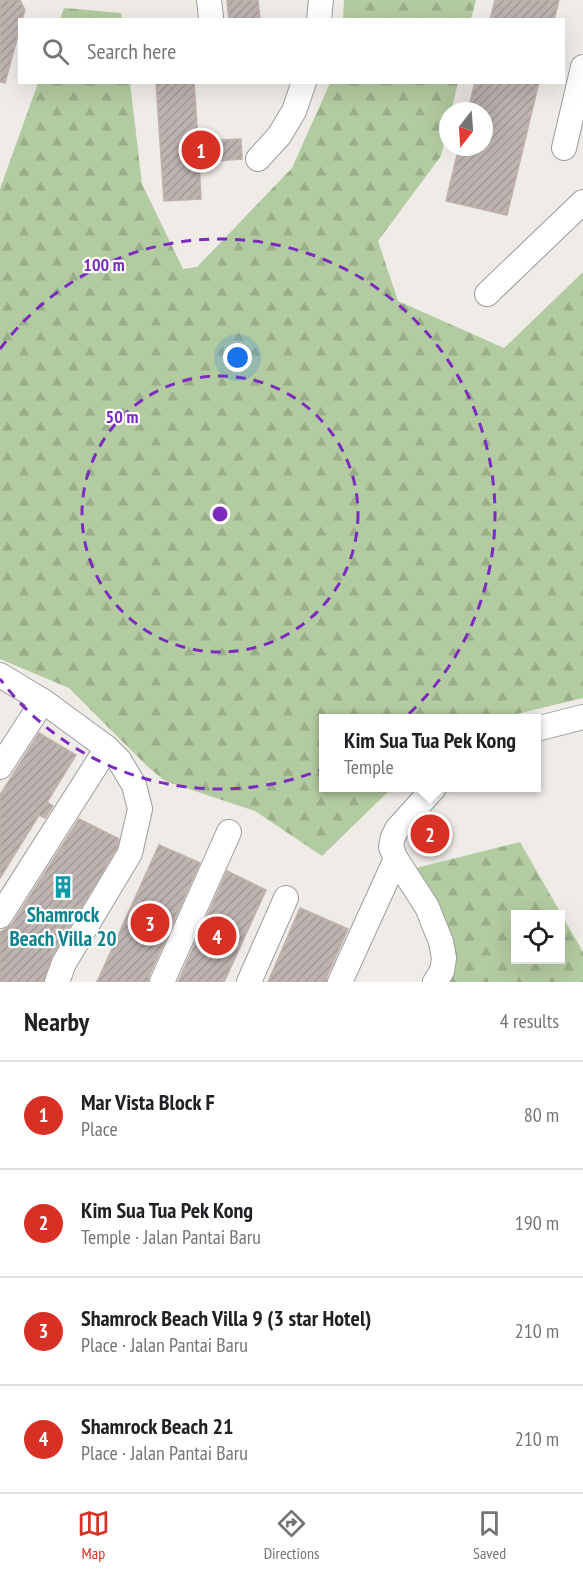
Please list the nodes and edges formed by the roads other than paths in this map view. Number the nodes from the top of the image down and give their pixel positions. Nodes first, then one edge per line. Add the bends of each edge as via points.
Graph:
1 (321, 0) edge
2 (319, 18) edge
3 (583, 67) edge
4 (303, 84) edge
5 (564, 148) dead end
6 (258, 159) dead end
7 (583, 202) edge
8 (487, 294) dead end
9 (0, 675) edge
10 (43, 701) junction
11 (583, 717) edge
12 (541, 728) edge
13 (107, 748) junction
14 (0, 767) edge
15 (425, 792) edge
16 (229, 832) dead end
17 (396, 859) junction
18 (286, 898) dead end
19 (0, 916) edge
20 (57, 982) edge
21 (162, 982) edge
22 (249, 982) edge
23 (340, 982) edge
24 (435, 982) edge

1 - 2 street
3 - 5 street
4 - 6 street via 294,111 279,136
7 - 8 street
9 - 10 street
10 - 13 street
10 - 14 street
11 - 12 street
13 - 19 street
13 - 20 street via 134,784 140,809 135,834 130,853 64,963
15 - 17 street via 393,837 391,847
16 - 21 street
17 - 23 street
17 - 24 street via 427,907 441,942 444,958
18 - 22 street

